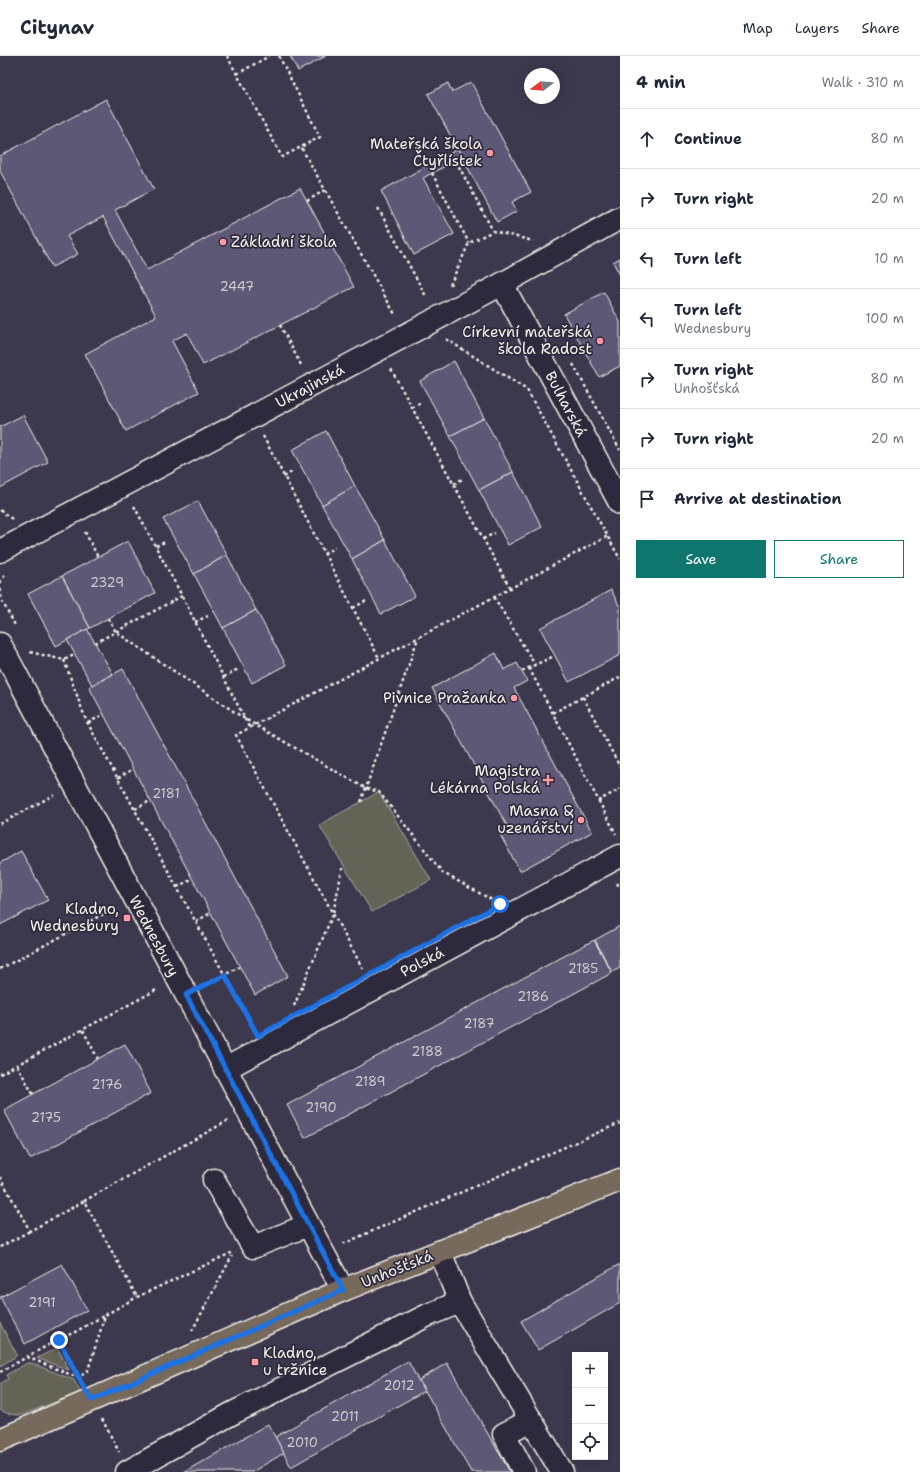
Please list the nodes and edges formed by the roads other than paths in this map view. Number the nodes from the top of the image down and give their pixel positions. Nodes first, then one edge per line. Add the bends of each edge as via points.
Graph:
1 (620, 218) edge
2 (502, 284) junction
3 (620, 503) edge
4 (0, 551) edge
5 (0, 644) edge
6 (619, 848) edge
7 (225, 1069) junction
8 (214, 1180) dead end
9 (620, 1180) edge
10 (308, 1225) junction
11 (440, 1252) junction
12 (343, 1290) junction
13 (460, 1302) junction
14 (531, 1420) junction
15 (1, 1437) edge
16 (128, 1471) edge
17 (524, 1472) edge
18 (562, 1472) edge

1 - 2 street, Ukrajinská
2 - 3 street, Bulharská
2 - 4 street, Ukrajinská
5 - 7 street, Wednesbury
6 - 7 street, Polská
7 - 10 street, Wednesbury
8 - 10 street via 253,1247
9 - 11 main road, Unhošťská
10 - 12 street, Wednesbury
11 - 12 main road, Unhošťská
11 - 13 street
12 - 15 main road, Unhošťská
13 - 14 street
13 - 16 street via 428,1315 238,1410
14 - 17 street via 504,1434
14 - 18 street

